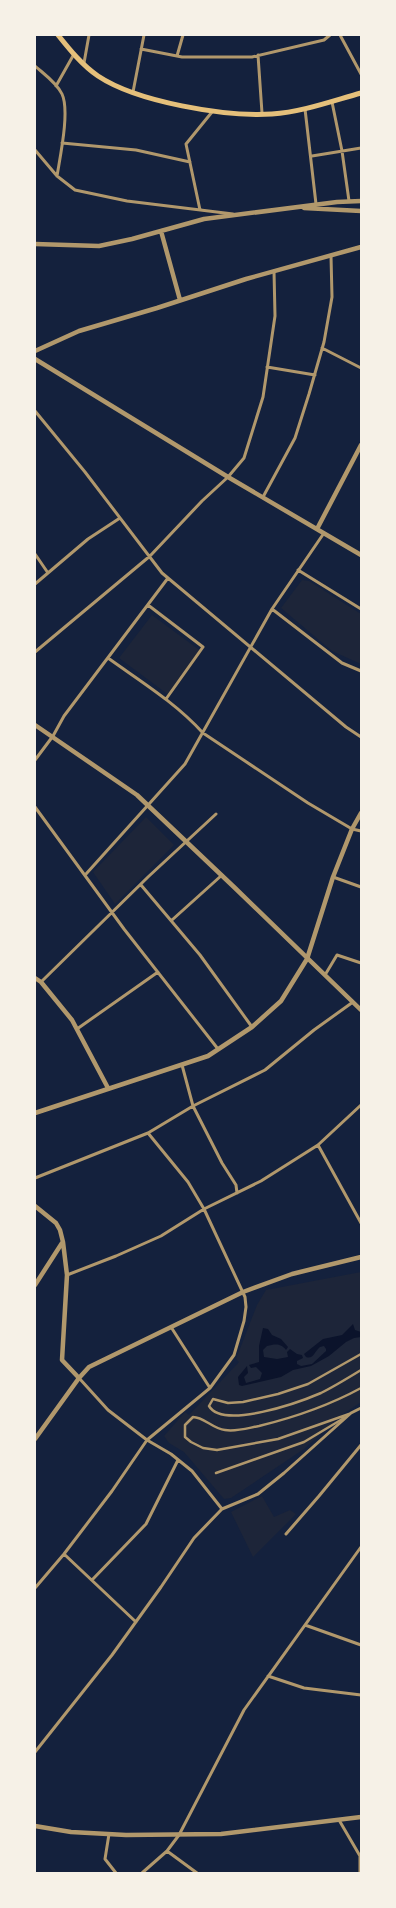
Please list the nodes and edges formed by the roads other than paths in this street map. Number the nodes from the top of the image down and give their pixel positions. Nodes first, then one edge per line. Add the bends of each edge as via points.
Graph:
1 (58, 35) edge
2 (89, 35) edge
3 (144, 35) edge
4 (183, 35) edge
5 (330, 35) edge
6 (340, 35) edge
7 (141, 49) junction
8 (74, 54) junction
9 (258, 55) junction
10 (177, 56) junction
11 (84, 63) junction
12 (35, 66) edge
13 (361, 74) edge
14 (56, 86) junction
15 (133, 92) junction
16 (361, 93) edge
17 (332, 101) junction
18 (304, 108) junction
19 (214, 110) junction
20 (262, 113) junction
21 (62, 143) junction
22 (361, 148) edge
23 (35, 150) edge
24 (342, 151) junction
25 (312, 156) junction
26 (190, 162) junction
27 (56, 176) junction
28 (349, 201) junction
29 (361, 201) edge
30 (316, 204) junction
31 (290, 208) junction
32 (200, 210) junction
33 (361, 211) edge
34 (236, 214) junction
35 (161, 231) junction
36 (35, 244) edge
37 (361, 247) edge
38 (331, 256) junction
39 (274, 271) junction
40 (180, 300) junction
41 (322, 348) junction
42 (35, 351) edge
43 (35, 359) edge
44 (267, 367) junction
45 (361, 368) edge
46 (314, 375) junction
47 (35, 411) edge
48 (361, 445) edge
49 (228, 477) junction
50 (264, 497) junction
51 (120, 518) junction
52 (317, 529) junction
53 (324, 533) junction
54 (35, 554) edge
55 (361, 555) edge
56 (150, 556) junction
57 (298, 570) junction
58 (48, 573) junction
59 (168, 578) junction
60 (35, 584) edge
61 (148, 604) junction
62 (272, 609) junction
63 (361, 609) edge
64 (249, 647) junction
65 (35, 652) edge
66 (108, 658) junction
67 (361, 671) edge
68 (166, 699) junction
69 (35, 725) edge
70 (203, 732) junction
71 (53, 736) junction
72 (361, 737) edge
73 (35, 760) edge
74 (147, 804) junction
75 (35, 807) edge
76 (361, 813) edge
77 (216, 814) dead end
78 (352, 829) junction
79 (361, 831) edge
80 (186, 841) junction
81 (86, 874) junction
82 (222, 875) junction
83 (333, 878) junction
84 (141, 885) junction
85 (361, 887) edge
86 (113, 913) junction
87 (172, 920) junction
88 (307, 959) junction
89 (361, 963) edge
90 (158, 972) junction
91 (325, 976) junction
92 (35, 978) edge
93 (41, 982) junction
94 (353, 1002) junction
95 (361, 1010) edge
96 (252, 1027) junction
97 (77, 1029) junction
98 (218, 1049) junction
99 (182, 1065) junction
100 (108, 1088) junction
101 (361, 1105) edge
102 (192, 1106) junction
103 (35, 1113) edge
104 (148, 1133) junction
105 (318, 1144) junction
106 (35, 1178) edge
107 (237, 1192) junction
108 (35, 1206) edge
109 (204, 1209) junction
110 (361, 1223) edge
111 (63, 1242) junction
112 (361, 1258) edge
113 (67, 1275) junction
114 (35, 1284) edge
115 (243, 1292) junction
116 (170, 1326) junction
117 (361, 1354) edge
118 (361, 1370) edge
119 (79, 1378) junction
120 (210, 1388) junction
121 (361, 1388) edge
122 (361, 1408) edge
123 (351, 1413) junction
124 (35, 1439) edge
125 (147, 1440) junction
126 (361, 1445) edge
127 (178, 1460) junction
128 (216, 1473) dead end
129 (222, 1509) junction
130 (286, 1534) dead end
131 (361, 1547) edge
132 (356, 1553) junction
133 (64, 1554) junction
134 (361, 1555) edge
135 (92, 1580) junction
136 (35, 1588) edge
137 (136, 1622) junction
138 (304, 1625) junction
139 (361, 1645) edge
140 (268, 1676) junction
141 (361, 1695) edge
142 (35, 1752) edge
143 (361, 1817) edge
144 (338, 1820) junction
145 (35, 1826) edge
146 (109, 1834) junction
147 (179, 1835) junction
148 (167, 1850) junction
149 (116, 1873) edge
150 (142, 1873) edge
151 (197, 1873) edge
152 (360, 1873) edge

1 - 8 main road
2 - 11 street
3 - 7 street
4 - 10 street
5 - 9 street via 324,40
6 - 13 street
7 - 10 street
7 - 15 street
8 - 11 main road
8 - 14 street
9 - 10 street
9 - 20 street
11 - 15 main road via 96,75
12 - 14 street
14 - 21 street via 62,95 65,124
15 - 19 main road
16 - 17 main road
17 - 18 main road
17 - 24 street
18 - 20 main road
18 - 25 street
19 - 20 main road
19 - 26 street via 186,144
21 - 26 street via 136,150
21 - 27 street
22 - 24 street
23 - 27 street
24 - 25 street
24 - 28 street
25 - 30 street
26 - 32 street
27 - 32 street via 75,190 127,201
28 - 29 street
28 - 30 street
30 - 31 street
31 - 33 street
31 - 34 street
32 - 34 street
34 - 35 street
35 - 36 street via 99,246
35 - 40 street
37 - 38 street
38 - 39 street
38 - 41 street via 332,297
39 - 40 street
39 - 44 street via 275,316
40 - 42 street via 79,331
41 - 45 street
41 - 46 street
43 - 49 street
44 - 46 street
44 - 49 street via 263,397 244,458
46 - 50 street via 295,438
47 - 51 street
48 - 52 street
49 - 50 street
49 - 56 street
50 - 52 street
51 - 56 street
51 - 58 street via 88,539
52 - 53 street
53 - 55 street
53 - 57 street
54 - 58 street
56 - 59 street
56 - 65 street
57 - 62 street
57 - 63 street
58 - 60 street
59 - 61 street
59 - 64 street
61 - 66 street
61 - 68 street via 204,647
62 - 64 street
62 - 67 street via 342,663
64 - 70 street
64 - 72 street
66 - 68 street
66 - 71 street via 64,716
68 - 70 street
69 - 71 street
70 - 74 street via 185,764
70 - 78 street
71 - 73 street
71 - 74 street
74 - 80 street
74 - 81 street
75 - 81 street
76 - 78 street
77 - 80 street
78 - 79 street
78 - 83 street
80 - 82 street
80 - 84 street
81 - 86 street
82 - 87 street
82 - 88 street
83 - 85 street
83 - 88 street
84 - 86 street
84 - 87 street
86 - 90 street
86 - 93 street
87 - 96 street
88 - 91 street
88 - 96 street via 281,1001
89 - 91 street via 336,955
90 - 97 street
90 - 98 street
91 - 94 street
92 - 93 street
93 - 97 street
94 - 95 street
94 - 102 street via 265,1070
96 - 98 street
97 - 100 street
98 - 99 street
99 - 100 street
99 - 102 street
100 - 103 street
101 - 105 street
102 - 104 street
102 - 107 street
104 - 106 street
104 - 109 street via 188,1182
105 - 107 street via 261,1181
105 - 110 street
107 - 109 street
108 - 111 street via 56,1223
109 - 113 street via 161,1236
109 - 115 street
111 - 113 street
111 - 114 street
112 - 115 street via 292,1274
113 - 119 street via 62,1360
115 - 116 street
115 - 120 street via 246,1314 234,1356
116 - 119 street via 89,1367
116 - 120 street
117 - 118 street via 308,1384 243,1402 213,1399 209,1406 215,1413 234,1416 277,1409 319,1394
119 - 124 street
119 - 125 street via 108,1410
120 - 125 street
121 - 123 street via 291,1419 226,1431 193,1418 185,1425 184,1433 191,1442 217,1450 278,1439
122 - 123 street
123 - 128 street via 304,1442
123 - 129 street via 258,1494
125 - 127 street
125 - 133 street
126 - 130 street
127 - 129 street via 192,1471
127 - 135 street via 146,1524
129 - 137 street via 194,1538
131 - 132 street
132 - 134 street
132 - 138 street
133 - 135 street
133 - 136 street
135 - 137 street
137 - 142 street
138 - 139 street
138 - 140 street
140 - 141 street via 304,1688
140 - 147 street via 244,1710
143 - 144 street
144 - 147 street via 221,1834
144 - 152 street via 360,1856
145 - 146 street
146 - 147 street
146 - 149 street via 105,1859
147 - 148 street
148 - 150 street
148 - 151 street

